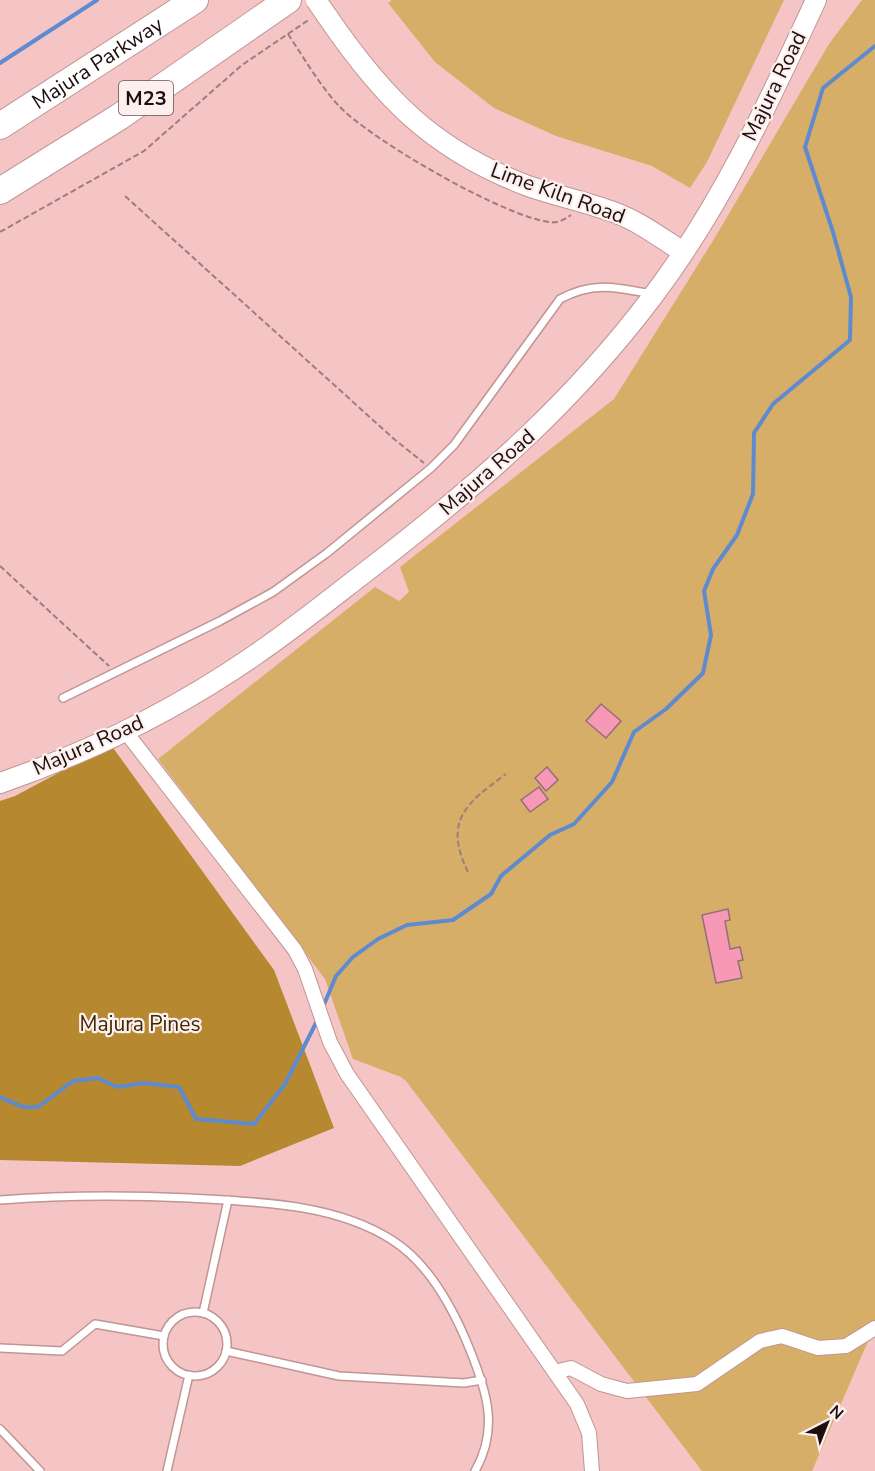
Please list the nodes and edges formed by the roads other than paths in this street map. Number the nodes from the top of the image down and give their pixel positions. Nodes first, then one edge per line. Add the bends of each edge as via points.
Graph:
1 (195, 0) edge
2 (288, 0) edge
3 (816, 0) edge
4 (319, 11) edge
5 (0, 126) edge
6 (0, 191) edge
7 (683, 252) junction
8 (654, 295) junction
9 (63, 698) dead end
10 (126, 731) junction
11 (0, 783) edge
12 (0, 1200) edge
13 (228, 1200) junction
14 (203, 1313) junction
15 (875, 1328) edge
16 (164, 1336) junction
17 (0, 1348) edge
18 (226, 1351) junction
19 (555, 1372) junction
20 (189, 1375) junction
21 (482, 1380) junction
22 (0, 1429) edge
23 (40, 1471) edge
24 (168, 1471) edge
25 (476, 1471) edge
26 (592, 1471) edge

1 - 5 highway, Majura Parkway / M23
2 - 6 highway, M23 via 119,117
3 - 7 street, Majura Road via 765,108
4 - 7 street, Lime Kiln Road via 376,83 432,136 491,170 631,220
7 - 8 street, Majura Road
8 - 9 lane via 614,286 579,288 560,299 454,445 327,553 273,592
8 - 10 street, Majura Road via 572,394 471,488 287,633
10 - 11 street, Majura Road
10 - 19 street via 295,950 346,1074
12 - 13 lane via 130,1196
13 - 14 lane
13 - 21 lane via 326,1212 372,1228 394,1241 437,1287 465,1337
14 - 16 lane via 184,1314 175,1319
14 - 18 lane via 220,1323 227,1340
15 - 19 street via 846,1347 819,1348 782,1336 760,1341 697,1384 627,1391 601,1384 572,1368
16 - 17 lane via 95,1324 62,1351
16 - 20 lane via 168,1361
18 - 20 lane via 209,1373
18 - 21 lane via 339,1376 464,1383
19 - 26 street via 584,1419
20 - 24 lane
21 - 25 lane via 490,1424
22 - 23 lane

